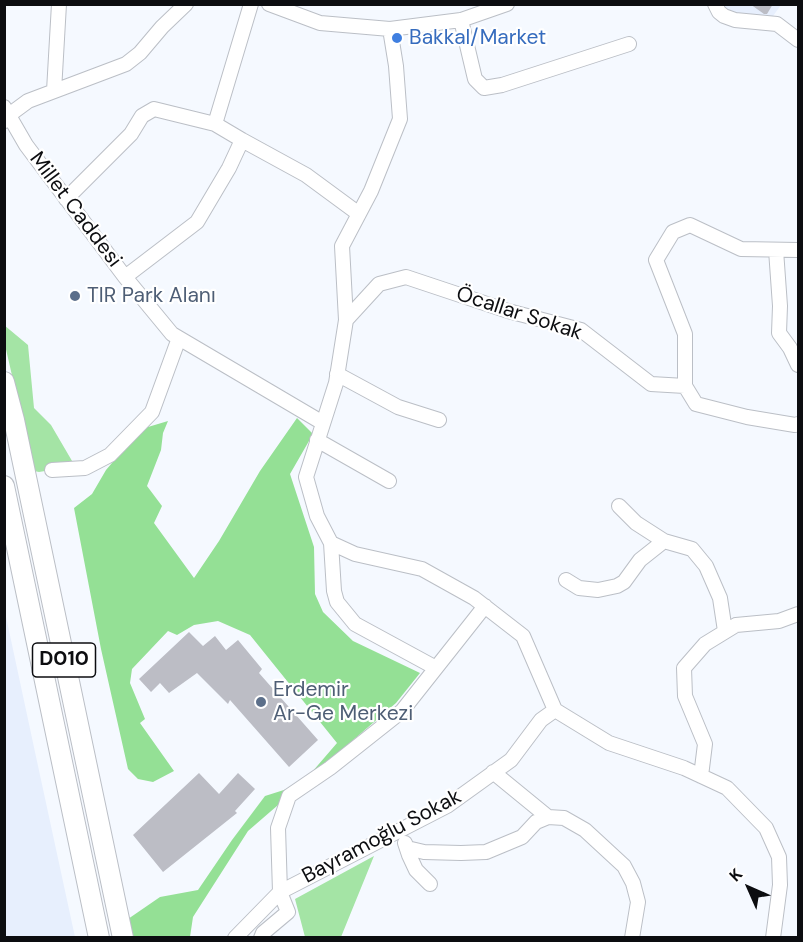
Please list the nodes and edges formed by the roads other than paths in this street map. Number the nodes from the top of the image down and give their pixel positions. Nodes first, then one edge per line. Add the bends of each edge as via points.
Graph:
1 (59, 4) edge
2 (186, 4) edge
3 (251, 4) edge
4 (269, 4) edge
5 (507, 4) edge
6 (715, 4) edge
7 (461, 20) junction
8 (390, 29) junction
9 (798, 40) edge
10 (628, 44) dead end
11 (54, 91) junction
12 (6, 114) edge
13 (215, 124) junction
14 (242, 140) junction
15 (66, 199) junction
16 (358, 214) junction
17 (776, 250) junction
18 (798, 250) edge
19 (125, 277) junction
20 (346, 320) junction
21 (179, 338) junction
22 (798, 365) edge
23 (337, 374) junction
24 (4, 382) edge
25 (685, 386) junction
26 (439, 420) dead end
27 (323, 423) junction
28 (798, 424) edge
29 (318, 440) junction
30 (52, 470) dead end
31 (389, 481) dead end
32 (4, 486) edge
33 (619, 506) dead end
34 (664, 541) junction
35 (331, 543) junction
36 (566, 580) dead end
37 (485, 606) junction
38 (798, 614) edge
39 (725, 632) junction
40 (436, 668) junction
41 (555, 710) junction
42 (493, 772) junction
43 (701, 776) junction
44 (548, 817) junction
45 (401, 830) junction
46 (407, 848) junction
47 (430, 884) dead end
48 (280, 892) junction
49 (99, 938) edge
50 (123, 938) edge
51 (235, 938) edge
52 (261, 938) edge
53 (632, 938) edge
54 (773, 938) edge

1 - 11 street
2 - 11 street via 126,64
3 - 13 street
4 - 8 street via 320,23
5 - 7 street
6 - 9 street via 724,16 777,24
7 - 8 street
7 - 10 street via 475,78 484,88
8 - 16 street via 400,119
11 - 12 street
12 - 15 street, Millet Caddesi
13 - 14 street
13 - 15 street via 154,109 142,116 131,134
14 - 16 street via 306,175
14 - 19 street via 196,222
15 - 19 street, Millet Caddesi
16 - 20 street via 342,246
17 - 18 street
17 - 22 street via 779,333
17 - 25 street via 741,249 690,225 673,232 656,260 685,334
19 - 21 street, Millet Caddesi
20 - 23 street
20 - 25 street, Öcallar Sokak via 379,284 406,277 581,330 651,384
21 - 27 street, Millet Caddesi
21 - 30 street via 152,412 110,455 85,468
23 - 26 street via 398,407
23 - 27 street
24 - 50 highway, D010
25 - 28 street via 696,404
27 - 29 street
29 - 31 street
29 - 35 street via 306,477 316,516
32 - 49 highway, D010
33 - 34 street
34 - 36 street via 617,586 579,588
34 - 39 street via 692,549 706,566 720,598
35 - 37 street via 355,554 422,568
35 - 40 street via 337,602 355,624
37 - 40 street
37 - 41 street via 524,636
38 - 39 street via 779,621 736,625
39 - 43 street via 705,644 684,668 686,696 705,744
40 - 48 street via 402,711 289,796 278,828
41 - 42 street, Bayramoğlu Sokak via 541,720 511,760
41 - 43 street via 609,743
42 - 44 street
42 - 45 street, Bayramoğlu Sokak via 447,806
43 - 54 street via 727,788 766,828 779,857 780,885
44 - 46 street via 536,822 522,837 486,852 424,852
44 - 53 street via 564,818 585,830 624,866 638,902
45 - 46 street
45 - 48 street, Bayramoğlu Sokak
46 - 47 street via 416,870
48 - 51 street, Bayramoğlu Sokak
48 - 52 street via 288,912

